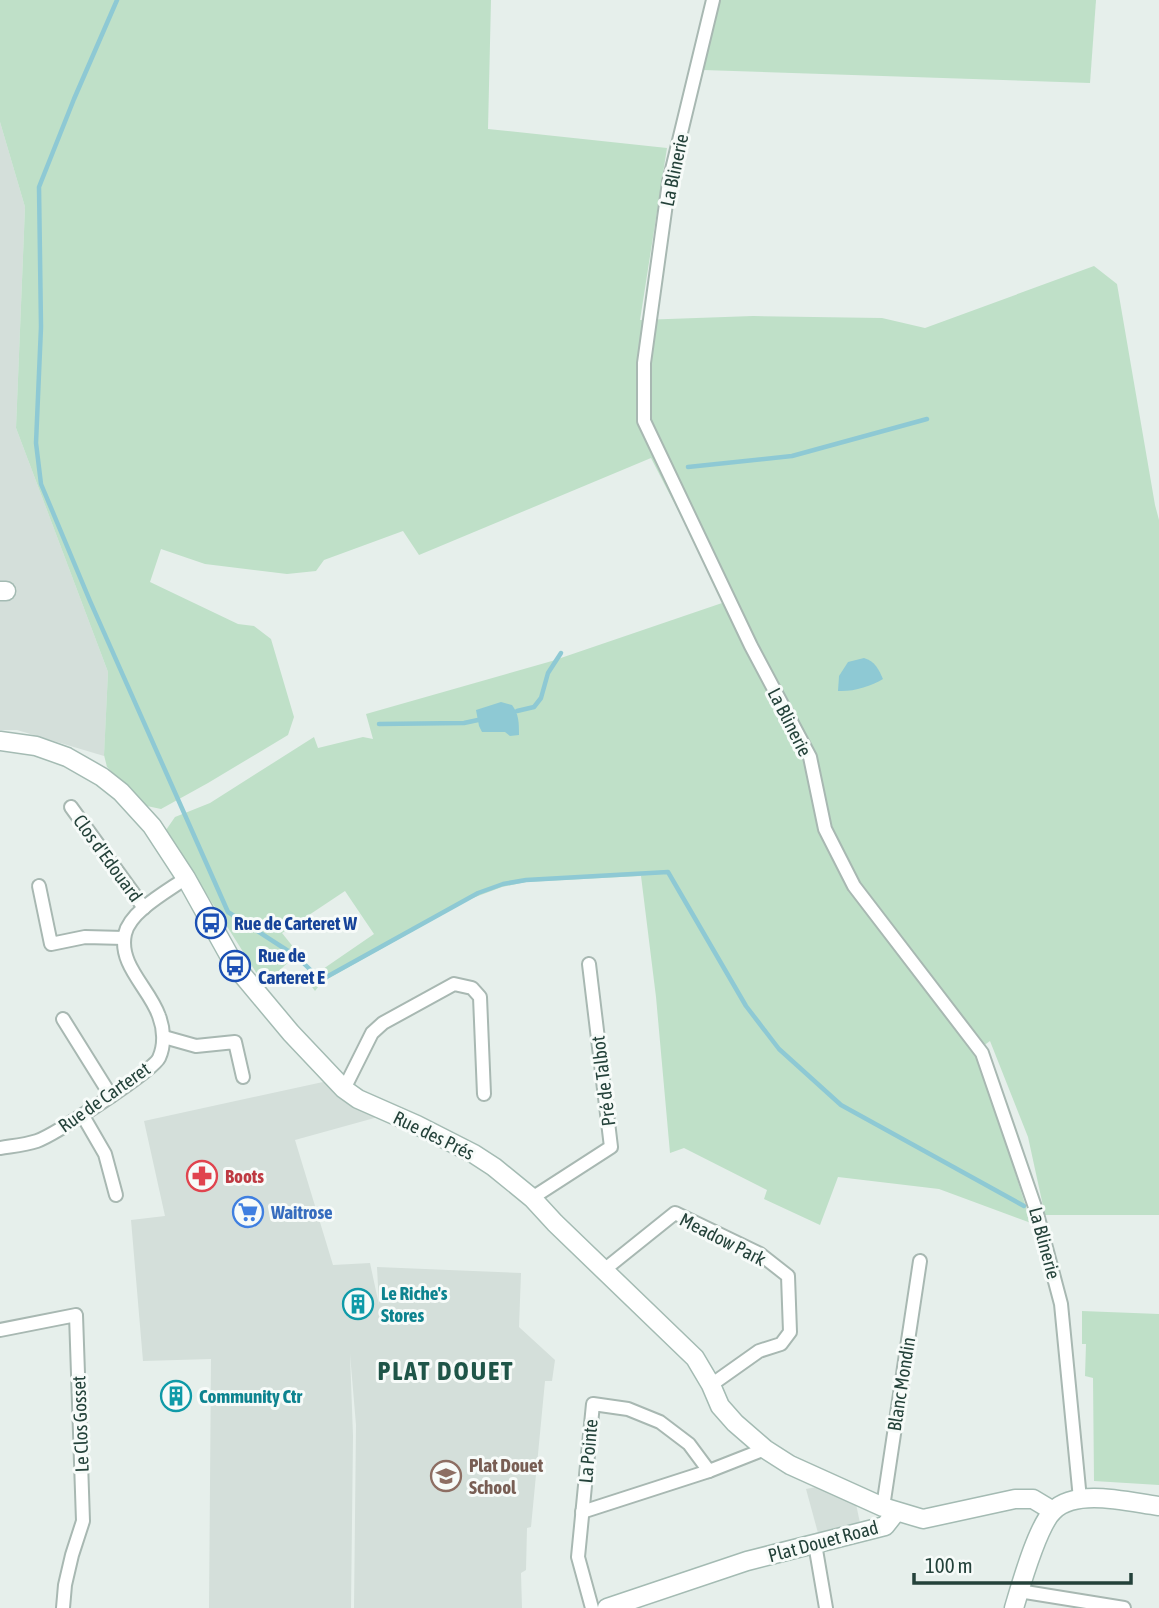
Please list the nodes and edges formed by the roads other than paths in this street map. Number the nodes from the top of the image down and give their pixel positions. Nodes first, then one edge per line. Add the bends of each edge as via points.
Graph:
1 (713, 0) edge
2 (0, 741) edge
3 (71, 807) dead end
4 (186, 878) junction
5 (38, 886) dead end
6 (144, 908) junction
7 (124, 938) junction
8 (589, 964) dead end
9 (63, 1019) dead end
10 (164, 1037) junction
11 (243, 1077) dead end
12 (344, 1089) junction
13 (484, 1094) dead end
14 (111, 1096) junction
15 (83, 1116) junction
16 (0, 1148) edge
17 (116, 1195) dead end
18 (532, 1198) junction
19 (920, 1261) dead end
20 (604, 1270) junction
21 (0, 1330) edge
22 (711, 1385) junction
23 (765, 1449) junction
24 (709, 1471) junction
25 (1080, 1499) junction
26 (1159, 1506) edge
27 (889, 1509) junction
28 (1053, 1511) junction
29 (582, 1512) junction
30 (815, 1544) junction
31 (1017, 1600) edge
32 (63, 1608) edge
33 (592, 1608) edge
34 (607, 1608) edge
35 (826, 1608) edge
36 (1124, 1608) edge

1 - 25 street, La Blinerie via 669,181 644,363 644,421 751,646 810,757 825,829 854,886 982,1054 1036,1210 1061,1304
2 - 4 main road, Rue des Prés via 36,746 102,776 152,826
3 - 6 street, Clos d'Edouard
4 - 6 street
4 - 12 main road, Rue des Prés via 234,966
5 - 7 street via 51,944 85,937
6 - 7 street via 133,918
7 - 10 street via 130,965 159,1014
8 - 18 street, Pré de Talbot via 611,1146
9 - 14 street
10 - 11 street via 197,1046 236,1042
10 - 14 street, Rue de Carteret via 159,1060
12 - 13 street via 372,1033 454,984 472,988 480,997
12 - 18 main road, Rue des Prés via 474,1154
14 - 15 street, Rue de Carteret
15 - 16 street, Rue de Carteret via 37,1141
15 - 17 street via 105,1154
18 - 20 main road, Rue des Prés
19 - 27 street, Blanc Mondin
20 - 22 main road, Rue des Prés via 695,1358
20 - 22 street, Meadow Park via 675,1213 761,1254 788,1276 790,1332 786,1338 758,1351
21 - 32 street, Le Clos Gosset via 76,1315 83,1521
22 - 23 main road, Rue des Prés via 720,1406
23 - 24 street, La Pointe
23 - 27 main road, Rue des Prés via 790,1465
24 - 29 street, La Pointe
24 - 29 street, La Pointe via 689,1444 660,1422 628,1409 593,1404
25 - 26 main road
25 - 28 main road
27 - 28 main road, Plat Douet Road via 922,1519 1033,1499
27 - 30 main road, Plat Douet Road via 885,1526
28 - 31 main road via 1039,1535
29 - 33 street, La Pointe via 578,1557
30 - 34 main road, Plat Douet Road via 747,1561
30 - 35 street
31 - 36 street

